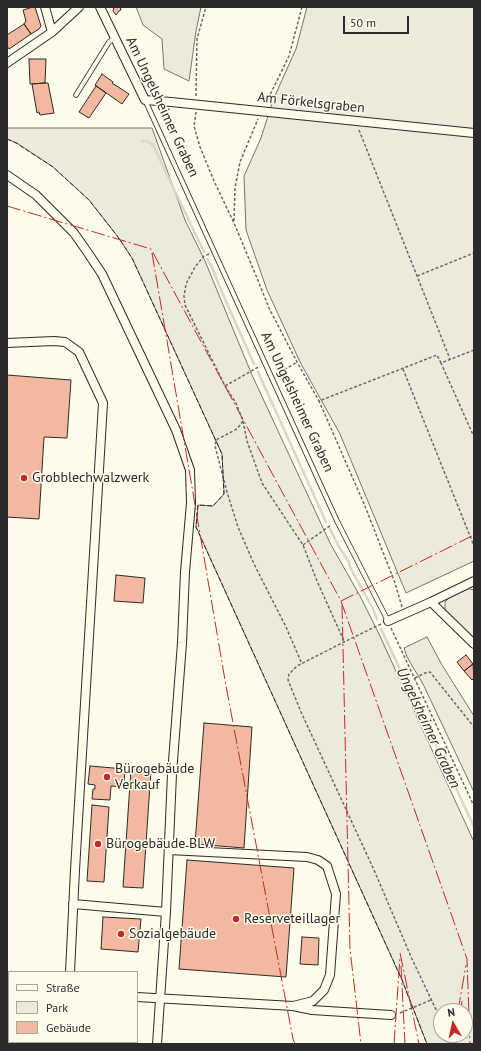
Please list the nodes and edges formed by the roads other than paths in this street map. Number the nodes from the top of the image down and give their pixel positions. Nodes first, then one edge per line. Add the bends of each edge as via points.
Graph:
1 (45, 7) edge
2 (79, 7) edge
3 (100, 7) edge
4 (52, 32) junction
5 (115, 38) junction
6 (7, 63) edge
7 (76, 95) dead end
8 (145, 100) junction
9 (474, 132) edge
10 (7, 175) edge
11 (7, 343) edge
12 (474, 581) edge
13 (431, 602) junction
14 (388, 621) joint
15 (474, 644) edge
16 (169, 850) junction
17 (73, 904) junction
18 (166, 912) junction
19 (70, 971) edge
20 (138, 997) edge
21 (160, 999) junction
22 (293, 1006) junction
23 (391, 1015) road end
24 (157, 1044) edge

1 - 4 street
2 - 4 street
3 - 5 street, Am Ungelsheimer Graben
4 - 6 street
5 - 7 lane via 109,42
5 - 8 street, Am Ungelsheimer Graben
8 - 9 street, Am Förkelsgraben
8 - 14 lane, Am Ungelsheimer Graben via 337,521
10 - 16 street via 36,195 74,232 102,274 176,430 190,470 191,503
11 - 17 street via 65,342 79,352 103,403
12 - 13 street
13 - 14 street
13 - 15 street
16 - 18 street
16 - 22 street via 307,857 327,866 336,894 330,975 324,990 313,1001
17 - 18 street
17 - 19 street
18 - 21 street
20 - 21 street
21 - 22 street
21 - 24 street
22 - 23 street via 312,1010

